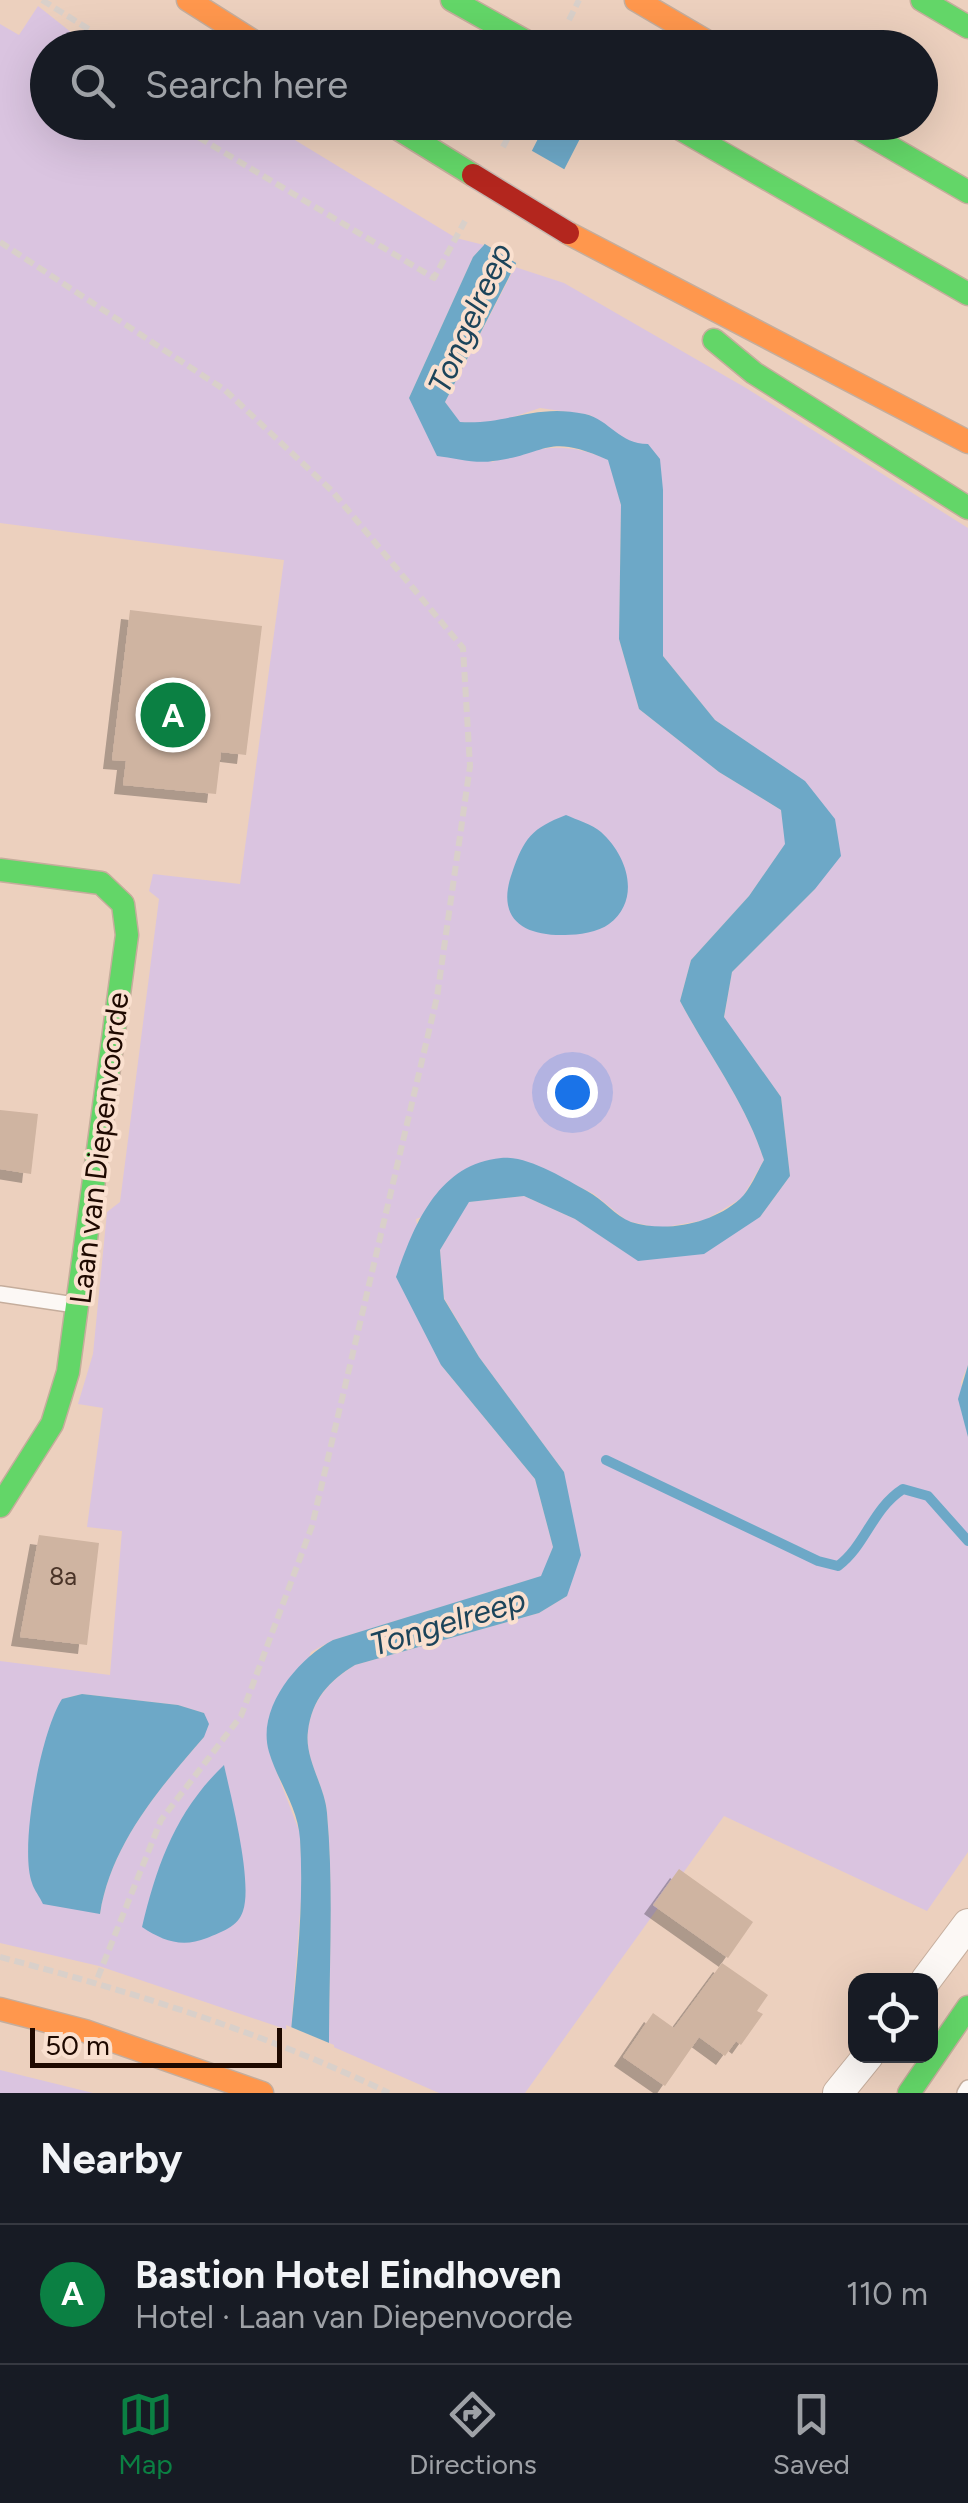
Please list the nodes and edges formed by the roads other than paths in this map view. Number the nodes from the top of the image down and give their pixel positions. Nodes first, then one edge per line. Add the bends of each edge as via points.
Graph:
1 (188, 0) edge
2 (452, 0) edge
3 (636, 0) edge
4 (922, 0) edge
5 (968, 28) edge
6 (236, 30) edge
7 (506, 30) edge
8 (688, 30) edge
9 (416, 140) edge
10 (699, 140) edge
11 (879, 140) edge
12 (968, 192) edge
13 (624, 264) junction
14 (968, 294) edge
15 (968, 442) edge
16 (968, 508) edge
17 (0, 870) edge
18 (0, 1294) edge
19 (79, 1305) junction
20 (0, 1506) edge
21 (968, 1924) edge
22 (931, 1973) edge
23 (968, 2007) edge
24 (0, 2010) edge
25 (862, 2063) edge
26 (256, 2090) edge
27 (838, 2093) edge
28 (909, 2093) edge

1 - 6 main road
2 - 7 main road
3 - 8 main road
4 - 5 main road
9 - 13 main road, bridge
10 - 14 main road
11 - 12 main road
13 - 15 main road
13 - 16 main road via 754,373
17 - 19 main road, Laan van Diepenvoorde via 100,883 123,904 127,935
18 - 19 lane
19 - 20 main road, Laan van Diepenvoorde via 52,1424
21 - 22 street
23 - 28 main road
24 - 26 main road via 85,2031
25 - 27 street

